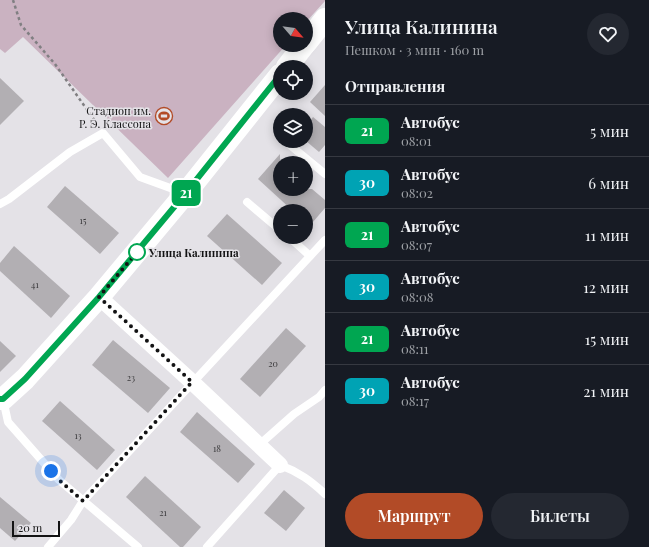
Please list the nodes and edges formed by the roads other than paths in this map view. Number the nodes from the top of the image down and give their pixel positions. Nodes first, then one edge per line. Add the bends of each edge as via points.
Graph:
1 (325, 19) edge
2 (313, 34) edge
3 (299, 52) edge
4 (292, 60) edge
5 (273, 85) edge
6 (293, 148) edge
7 (325, 174) edge
8 (185, 194) junction
9 (247, 202) dead end
10 (0, 204) edge
11 (273, 224) edge
12 (325, 240) edge
13 (296, 244) edge
14 (310, 256) junction
15 (99, 297) junction
16 (192, 382) junction
17 (325, 390) edge
18 (2, 399) edge
19 (259, 445) junction
20 (280, 465) junction
21 (325, 494) edge
22 (83, 501) junction
23 (48, 547) edge
24 (138, 547) edge
25 (207, 547) edge

1 - 2 street
3 - 4 street
5 - 8 street
6 - 7 lane
8 - 10 lane via 140,177 103,133 70,152
8 - 15 street
9 - 11 lane
12 - 14 lane
13 - 14 lane
14 - 16 lane
15 - 16 street
15 - 18 street via 25,379
16 - 19 street
16 - 22 lane
17 - 19 lane
18 - 22 lane via 8,422 59,480
19 - 20 street
20 - 21 lane via 312,482
20 - 25 lane
22 - 23 lane
22 - 24 lane

